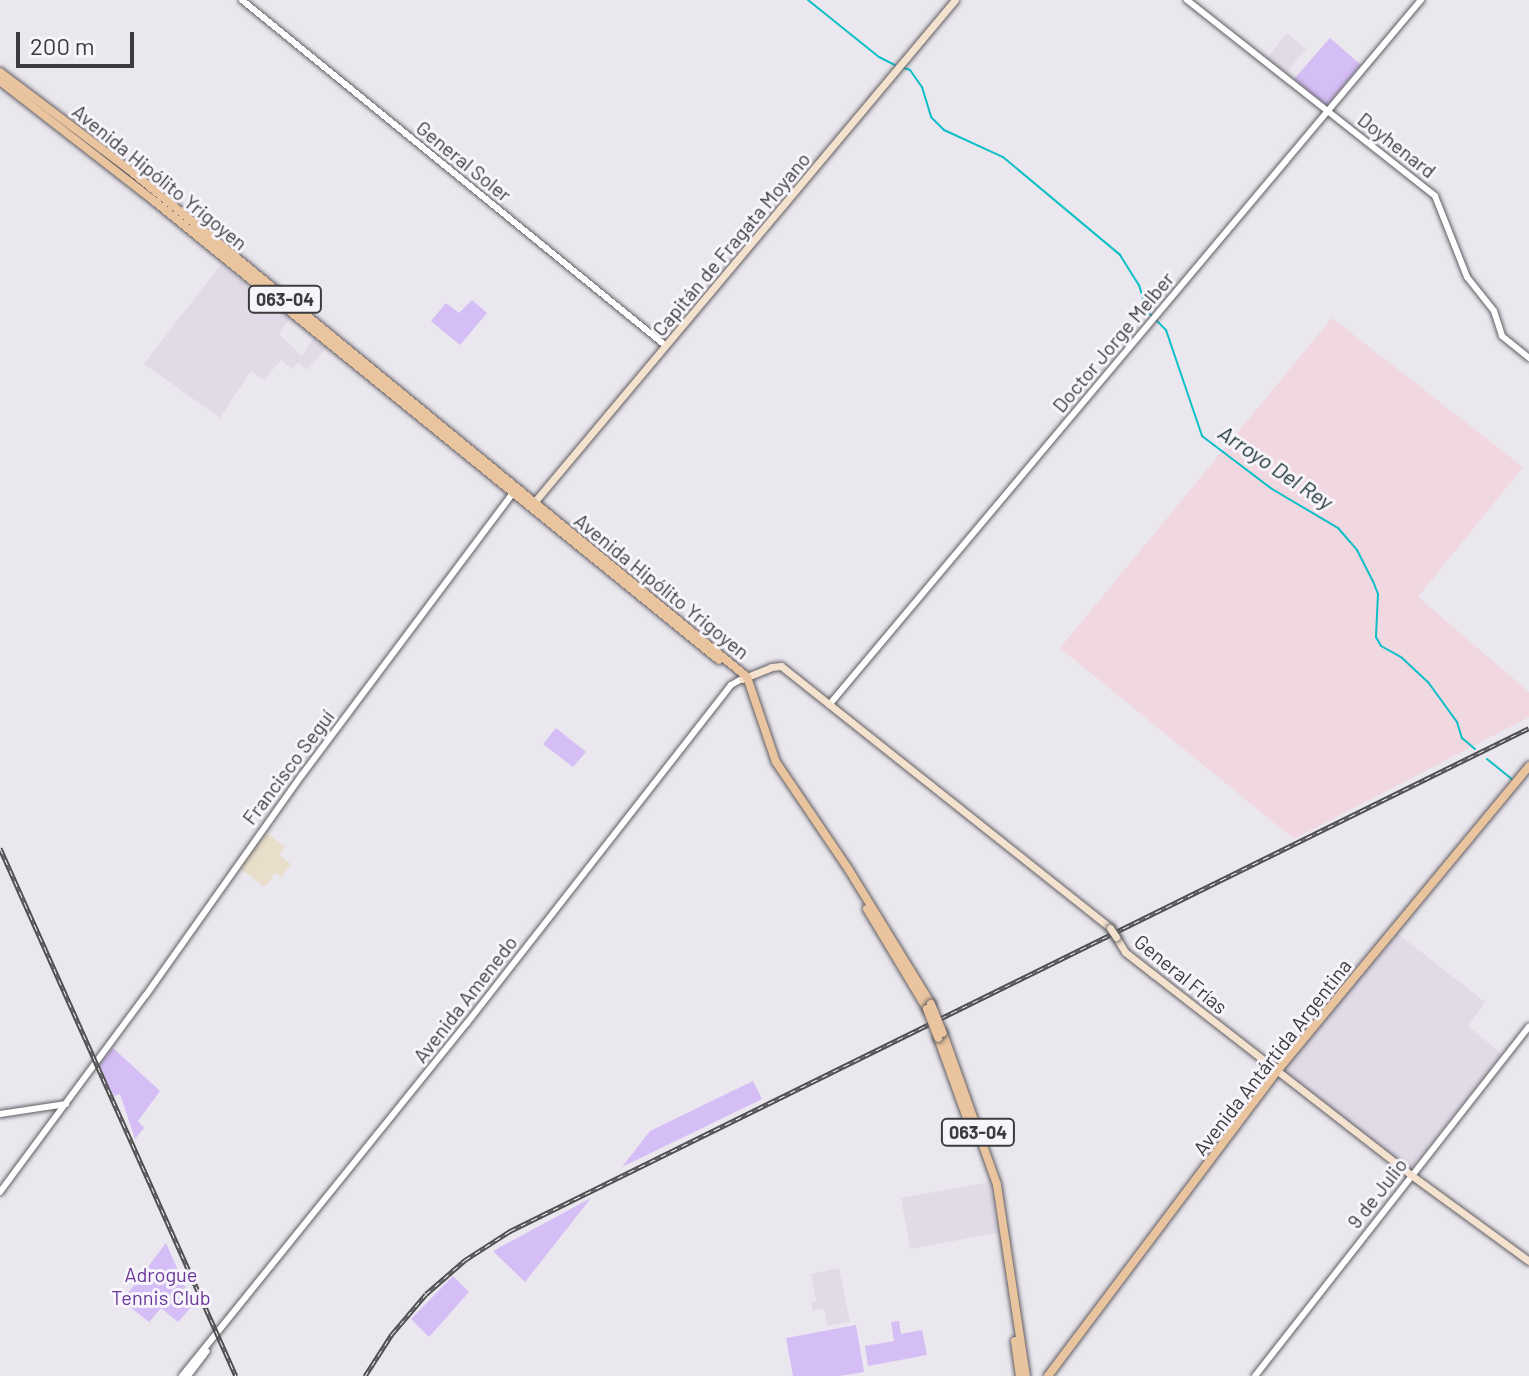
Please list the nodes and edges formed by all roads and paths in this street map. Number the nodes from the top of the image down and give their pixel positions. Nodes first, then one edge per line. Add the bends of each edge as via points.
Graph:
1 (242, 0) edge
2 (955, 0) edge
3 (1187, 0) edge
4 (1421, 0) edge
5 (0, 72) edge
6 (0, 81) edge
7 (1328, 111) junction
8 (666, 346) junction
9 (1529, 358) edge
10 (515, 491) junction
11 (532, 505) junction
12 (744, 678) junction
13 (829, 705) junction
14 (1529, 766) edge
15 (1527, 1028) edge
16 (1277, 1071) junction
17 (66, 1104) junction
18 (0, 1114) edge
19 (1411, 1175) junction
20 (0, 1192) edge
21 (1529, 1261) edge
22 (185, 1376) edge
23 (1023, 1376) edge
24 (1048, 1376) edge
25 (1255, 1376) edge

1 - 8 street, General Soler
2 - 8 main road, Capitán de Fragata Moyano
3 - 7 street, Doyhenard
4 - 7 street, Doctor Jorge Melber
5 - 10 main road, Avenida Hipólito Yrigoyen / 063-04 via 132,172
6 - 10 main road, Avenida Hipólito Yrigoyen / 063-04
7 - 9 street, Doyhenard via 1438,199 1467,277 1494,311 1502,336
7 - 13 street, Doctor Jorge Melber
8 - 11 main road, Capitán de Fragata Moyano
10 - 11 main road, Avenida Hipólito Yrigoyen / 063-04
10 - 17 street, Francisco Seguí via 245,852
11 - 12 main road, Avenida Hipólito Yrigoyen / 063-04
12 - 13 main road, General Frías via 781,666
12 - 22 street, Avenida Amenedo via 731,685
12 - 23 main road, Avenida Hipólito Yrigoyen / 063-04, bridge via 772,764 929,1007 993,1187
13 - 16 main road, General Frías, bridge via 1110,928 1125,952
14 - 16 main road, Avenida Antártida Argentina
15 - 19 street, 9 de Julio
16 - 19 main road, General Frías
16 - 24 main road, Avenida Antártida Argentina
17 - 18 street
17 - 20 street, Francisco Seguí
19 - 21 main road, General Frías
19 - 25 street, 9 de Julio

